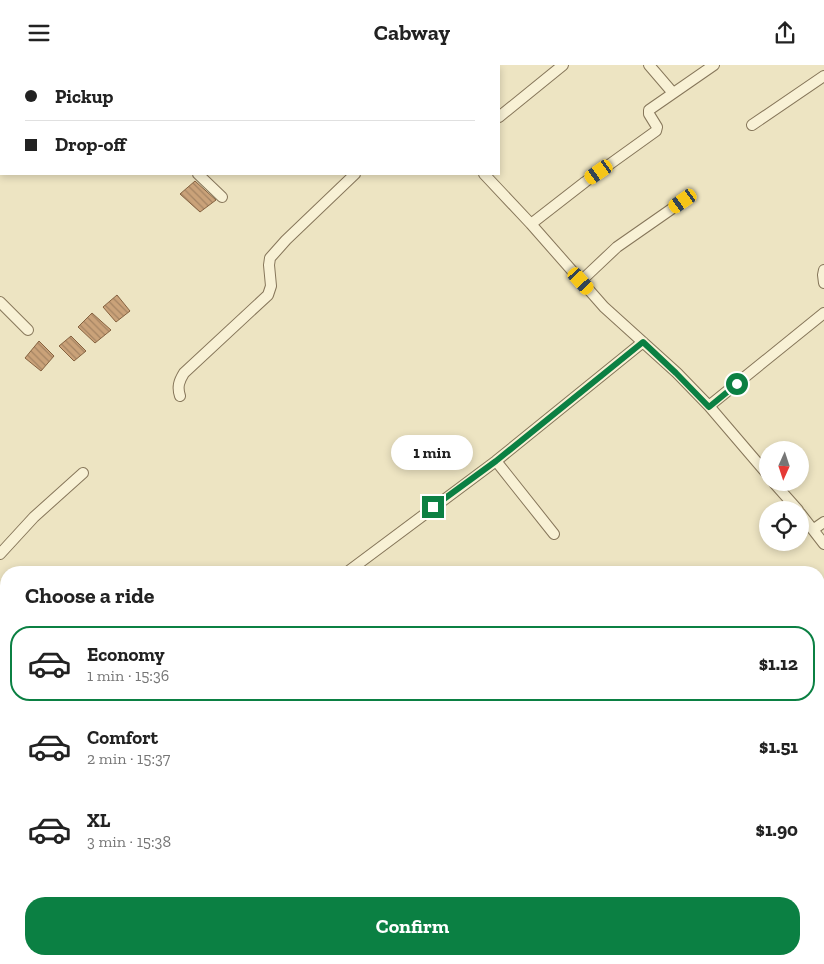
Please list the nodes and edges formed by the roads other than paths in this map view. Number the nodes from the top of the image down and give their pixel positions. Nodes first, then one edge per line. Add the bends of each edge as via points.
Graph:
1 (563, 65) edge
2 (649, 65) edge
3 (714, 65) edge
4 (824, 76) edge
5 (673, 93) junction
6 (500, 116) edge
7 (752, 125) dead end
8 (199, 175) edge
9 (354, 175) edge
10 (485, 175) edge
11 (222, 197) dead end
12 (683, 201) dead end
13 (531, 225) junction
14 (824, 270) edge
15 (581, 281) junction
16 (824, 283) edge
17 (0, 302) edge
18 (824, 313) edge
19 (28, 330) dead end
20 (643, 342) junction
21 (180, 396) dead end
22 (709, 407) junction
23 (496, 461) junction
24 (759, 465) edge
25 (83, 473) dead end
26 (781, 491) edge
27 (790, 501) edge
28 (824, 522) edge
29 (809, 523) edge
30 (814, 529) junction
31 (554, 534) dead end
32 (824, 544) edge
33 (0, 554) edge
34 (355, 566) edge
35 (0, 888) edge
36 (0, 893) edge

1 - 6 street
2 - 5 street
3 - 5 street
4 - 7 street
5 - 13 street via 649,110 656,131
8 - 11 street
9 - 21 street via 270,258 271,286 268,295 184,373 179,382
10 - 13 street
12 - 15 street via 617,247
13 - 15 street
14 - 16 street
15 - 20 street
17 - 19 street
18 - 22 street
20 - 22 street
20 - 23 street
22 - 24 street
23 - 31 street
23 - 34 street
25 - 33 street via 34,517
26 - 27 street
28 - 30 street
29 - 30 street
30 - 32 street
35 - 36 street

